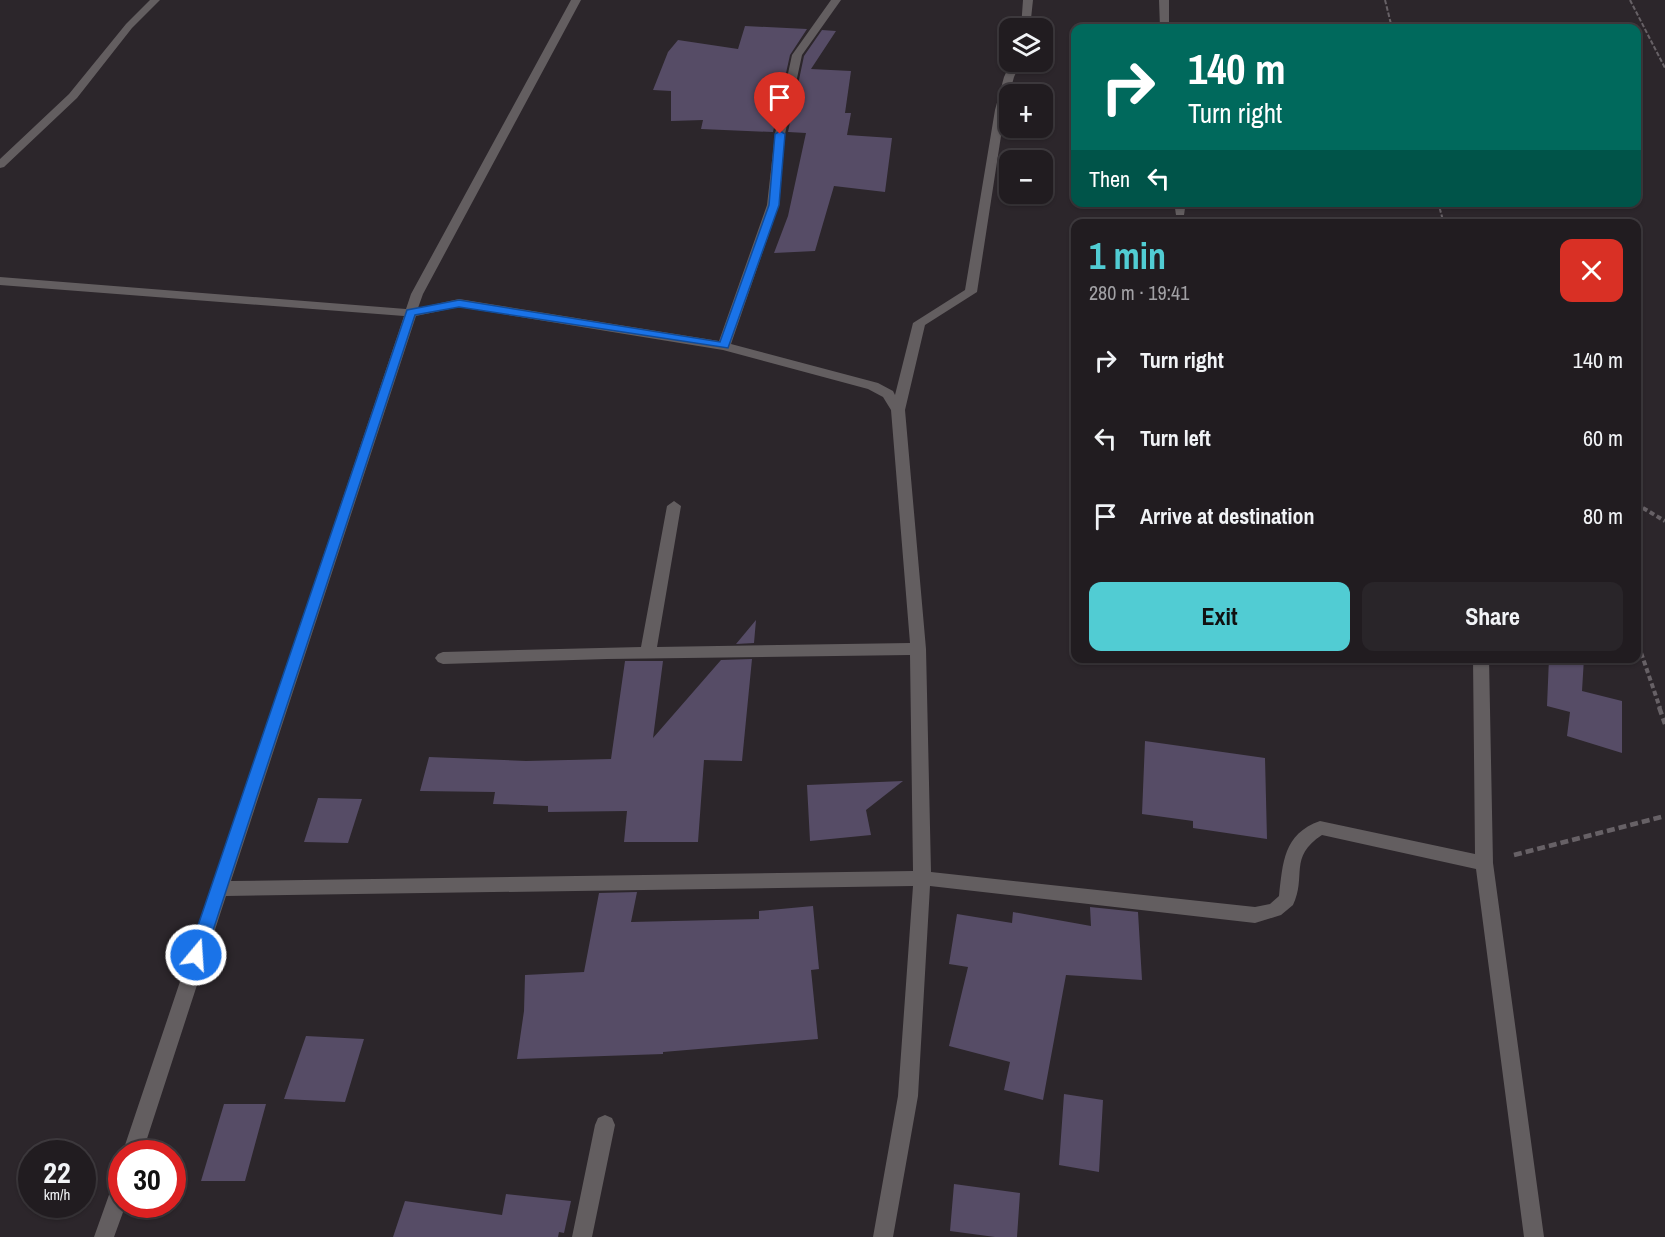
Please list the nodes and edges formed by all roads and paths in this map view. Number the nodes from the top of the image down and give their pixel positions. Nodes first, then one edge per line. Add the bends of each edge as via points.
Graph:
1 (155, 0) edge
2 (576, 0) edge
3 (836, 0) edge
4 (1028, 0) edge
5 (1164, 0) edge
6 (1385, 0) edge
7 (1630, 0) edge
8 (1027, 18) edge
9 (1165, 24) edge
10 (1391, 24) edge
11 (1665, 68) edge
12 (1011, 72) edge
13 (0, 165) edge
14 (0, 280) edge
15 (411, 313) junction
16 (724, 346) junction
17 (898, 410) junction
18 (674, 506) dead end
19 (1641, 507) edge
20 (1665, 521) edge
21 (918, 650) junction
22 (648, 653) junction
23 (1641, 653) edge
24 (443, 658) dead end
25 (1481, 663) edge
26 (1665, 724) edge
27 (1665, 816) edge
28 (1484, 863) junction
29 (922, 878) junction
30 (218, 889) junction
31 (606, 1125) dead end
32 (137, 1140) edge
33 (111, 1218) edge
34 (104, 1237) edge
35 (582, 1237) edge
36 (883, 1237) edge
37 (1534, 1237) edge

1 - 13 street via 73,96
2 - 15 street via 417,294
3 - 16 street via 797,54 780,134 774,205
4 - 8 street
5 - 9 street
6 - 10 path
7 - 11 path
12 - 17 street via 1000,110 971,292 919,323
14 - 15 street
15 - 16 street via 459,303
15 - 30 street
16 - 17 street via 873,386 888,394
17 - 21 street
18 - 22 street
19 - 20 path
21 - 22 street
21 - 29 street
22 - 24 street
23 - 26 path
25 - 28 street
27 - 28 path
28 - 29 street via 1320,828 1301,840 1293,857 1287,900 1275,910 1255,915
28 - 37 street
29 - 30 street
29 - 36 street via 908,1096
30 - 32 street
31 - 35 street
33 - 34 street

